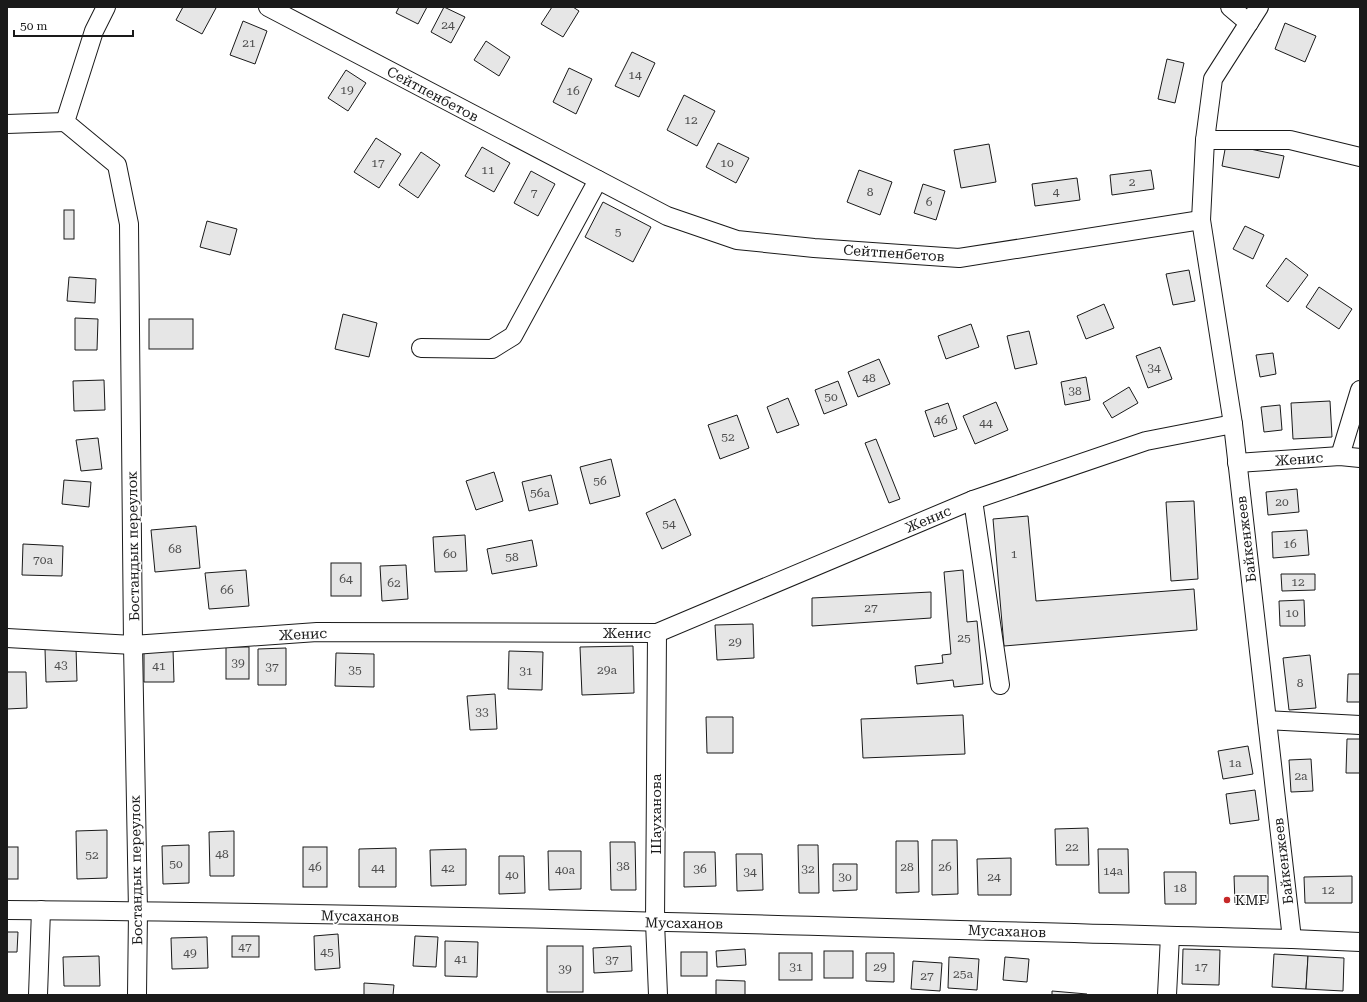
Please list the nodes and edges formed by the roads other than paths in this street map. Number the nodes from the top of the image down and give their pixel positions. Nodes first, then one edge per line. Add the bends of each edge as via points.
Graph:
1 (106, 7) edge
2 (268, 7) edge
3 (1230, 7) edge
4 (1259, 7) edge
5 (1249, 23) junction
6 (65, 122) junction
7 (7, 124) edge
8 (1205, 140) junction
9 (1360, 157) edge
10 (598, 180) junction
11 (1201, 220) junction
12 (421, 348) dead end
13 (1360, 390) edge
14 (1233, 424) junction
15 (1340, 456) junction
16 (1360, 458) edge
17 (1237, 463) junction
18 (973, 500) junction
19 (657, 633) junction
20 (7, 638) edge
21 (133, 645) junction
22 (1000, 685) dead end
23 (1267, 720) junction
24 (1360, 725) edge
25 (7, 910) edge
26 (41, 910) junction
27 (138, 911) junction
28 (655, 922) junction
29 (1170, 936) junction
30 (1292, 939) junction
31 (1360, 942) edge
32 (38, 995) edge
33 (137, 995) edge
34 (658, 995) edge
35 (1167, 995) edge

1 - 6 street via 94,31
2 - 10 street, Сейтпенбетов
3 - 5 street
4 - 5 street, Байкенжеев
5 - 8 street, Байкенжеев via 1212,79
6 - 7 street
6 - 21 street, Бостандык переулок via 117,165 129,224
8 - 9 street via 1290,140
8 - 11 street, Байкенжеев
10 - 11 street, Сейтпенбетов via 666,216 737,240 959,258
10 - 12 street via 513,336 492,349
11 - 14 street, Байкенжеев
13 - 15 street
14 - 17 street, Байкенжеев
14 - 18 street, Женис via 1146,441
15 - 16 street, Женис
15 - 17 street, Женис
17 - 23 street, Байкенжеев
18 - 19 street, Женис
18 - 22 street
19 - 21 street, Женис via 317,632
19 - 28 street, Шауханова
20 - 21 street, Женис
21 - 27 street, Бостандык переулок
23 - 24 street
23 - 30 street, Байкенжеев
25 - 26 street, Мусаханов
26 - 27 street, Мусаханов
26 - 32 street
27 - 28 street, Мусаханов
27 - 33 street, Бостандык переулок
28 - 29 street, Мусаханов
28 - 34 street, Шауханова
29 - 30 street, Мусаханов
29 - 35 street
30 - 31 street, Мусаханов

